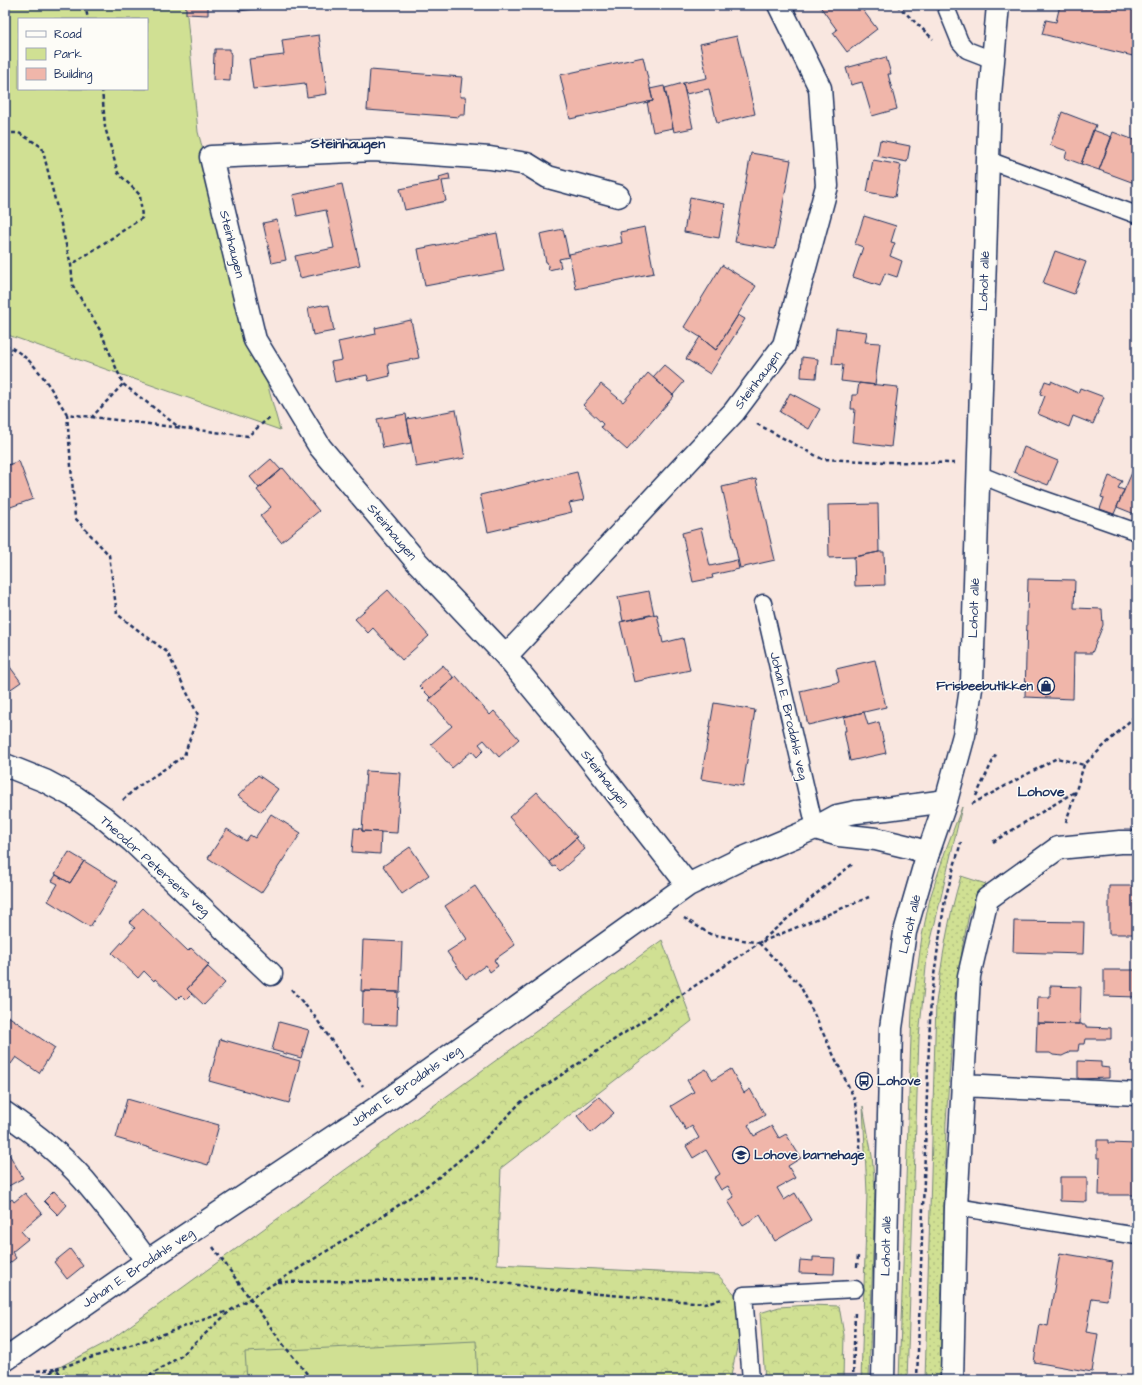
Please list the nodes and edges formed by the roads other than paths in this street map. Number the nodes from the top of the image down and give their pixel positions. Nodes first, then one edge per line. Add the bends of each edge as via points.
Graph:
1 (779, 5) edge
2 (945, 5) edge
3 (998, 5) edge
4 (993, 60) junction
5 (988, 160) junction
6 (618, 196) dead end
7 (1137, 215) edge
8 (979, 468) junction
9 (1137, 532) edge
10 (763, 603) dead end
11 (506, 656) junction
12 (5, 764) edge
13 (946, 801) junction
14 (815, 828) junction
15 (1137, 842) edge
16 (928, 853) junction
17 (688, 885) junction
18 (272, 974) road end
19 (963, 1085) junction
20 (1137, 1094) edge
21 (5, 1113) edge
22 (956, 1206) junction
23 (1137, 1236) edge
24 (148, 1261) junction
25 (856, 1289) road end
26 (5, 1360) edge
27 (751, 1380) edge
28 (883, 1380) edge
29 (952, 1380) edge

1 - 11 street, Steinhaugen via 820,88 827,186 784,345 734,412
2 - 4 lane via 960,42 968,50
3 - 4 street, Loholt allé
4 - 5 street, Loholt allé
5 - 7 lane
5 - 8 street, Loholt allé
6 - 11 street, Steinhaugen via 548,177 527,164 490,158 374,150 211,157 255,340 320,447 417,562
8 - 9 lane via 1020,491
8 - 13 street, Loholt allé via 972,682 964,735
10 - 14 lane, Johan E. Brodahls veg
11 - 17 street, Steinhaugen
12 - 18 street, Theodor Petersens veg via 46,781 103,817 132,841
13 - 14 street, Johan E. Brodahls veg via 856,812 837,816
13 - 16 street, Loholt allé
14 - 16 street via 839,835 876,839
14 - 17 street, Johan E. Brodahls veg via 738,860
15 - 19 street via 1058,848 987,899 969,976
16 - 28 street, Loholt allé via 905,932 892,1028
17 - 24 street, Johan E. Brodahls veg via 378,1107
19 - 20 street
19 - 22 street
21 - 24 street via 51,1147 83,1179
22 - 23 lane
22 - 29 street
24 - 26 street, Johan E. Brodahls veg
25 - 27 lane via 744,1295

